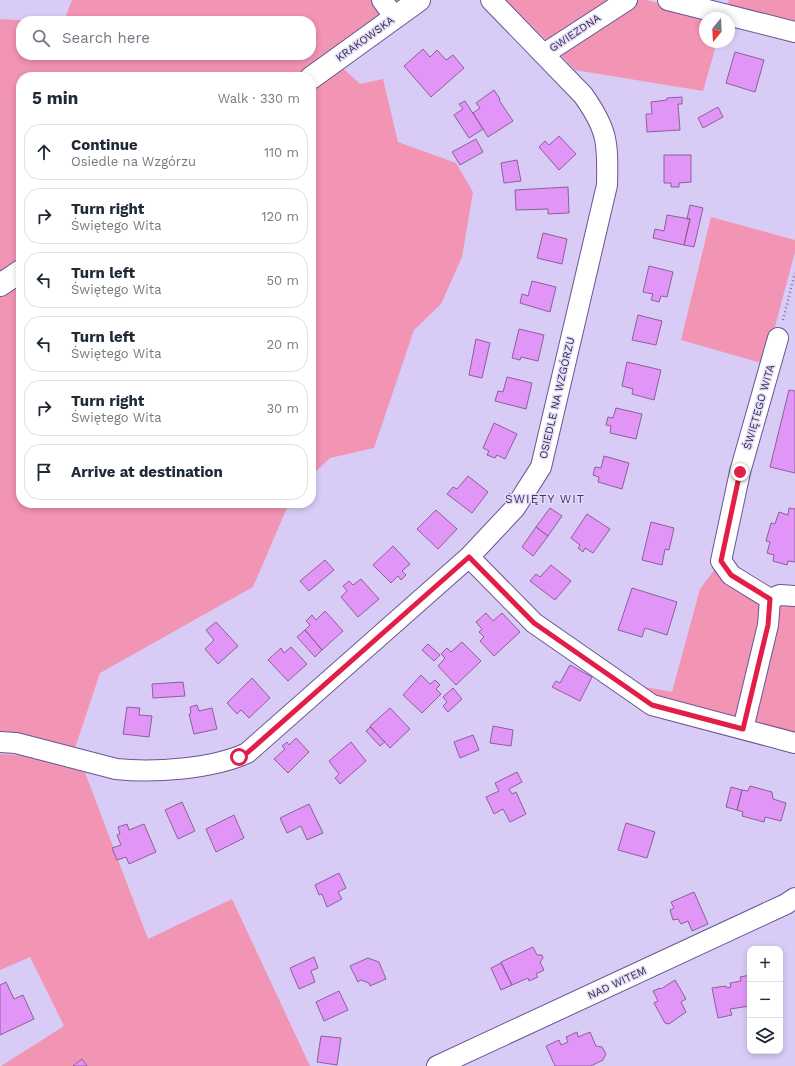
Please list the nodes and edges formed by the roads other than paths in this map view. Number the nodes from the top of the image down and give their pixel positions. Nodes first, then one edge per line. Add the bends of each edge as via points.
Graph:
1 (382, 0) edge
2 (419, 0) edge
3 (491, 0) edge
4 (627, 0) edge
5 (668, 0) edge
6 (395, 18) junction
7 (795, 32) edge
8 (544, 54) junction
9 (316, 74) edge
10 (16, 274) edge
11 (0, 285) edge
12 (778, 338) road end
13 (469, 557) junction
14 (795, 596) edge
15 (770, 599) junction
16 (743, 729) junction
17 (0, 742) edge
18 (795, 743) edge
19 (795, 898) edge
20 (437, 1066) edge

1 - 6 street
2 - 6 main road, KRAKOWSKA
3 - 8 street, OSIEDLE NA WZGÓRZU
4 - 8 street, GWIEZDNA
5 - 7 street
6 - 9 main road, KRAKOWSKA
8 - 13 street, OSIEDLE NA WZGÓRZU via 583,95 605,133 608,154 607,185 541,467 515,508
10 - 11 main road
12 - 15 street, ŚWIĘTEGO WITA via 740,472 721,561 731,575
13 - 16 street via 534,623 652,705
13 - 17 street, OSIEDLE NA WZGÓRZU via 247,753 239,757 204,765 146,771 128,770 16,743
14 - 15 street via 780,595
15 - 16 street via 768,625
16 - 18 street
19 - 20 street, NAD WITEM

